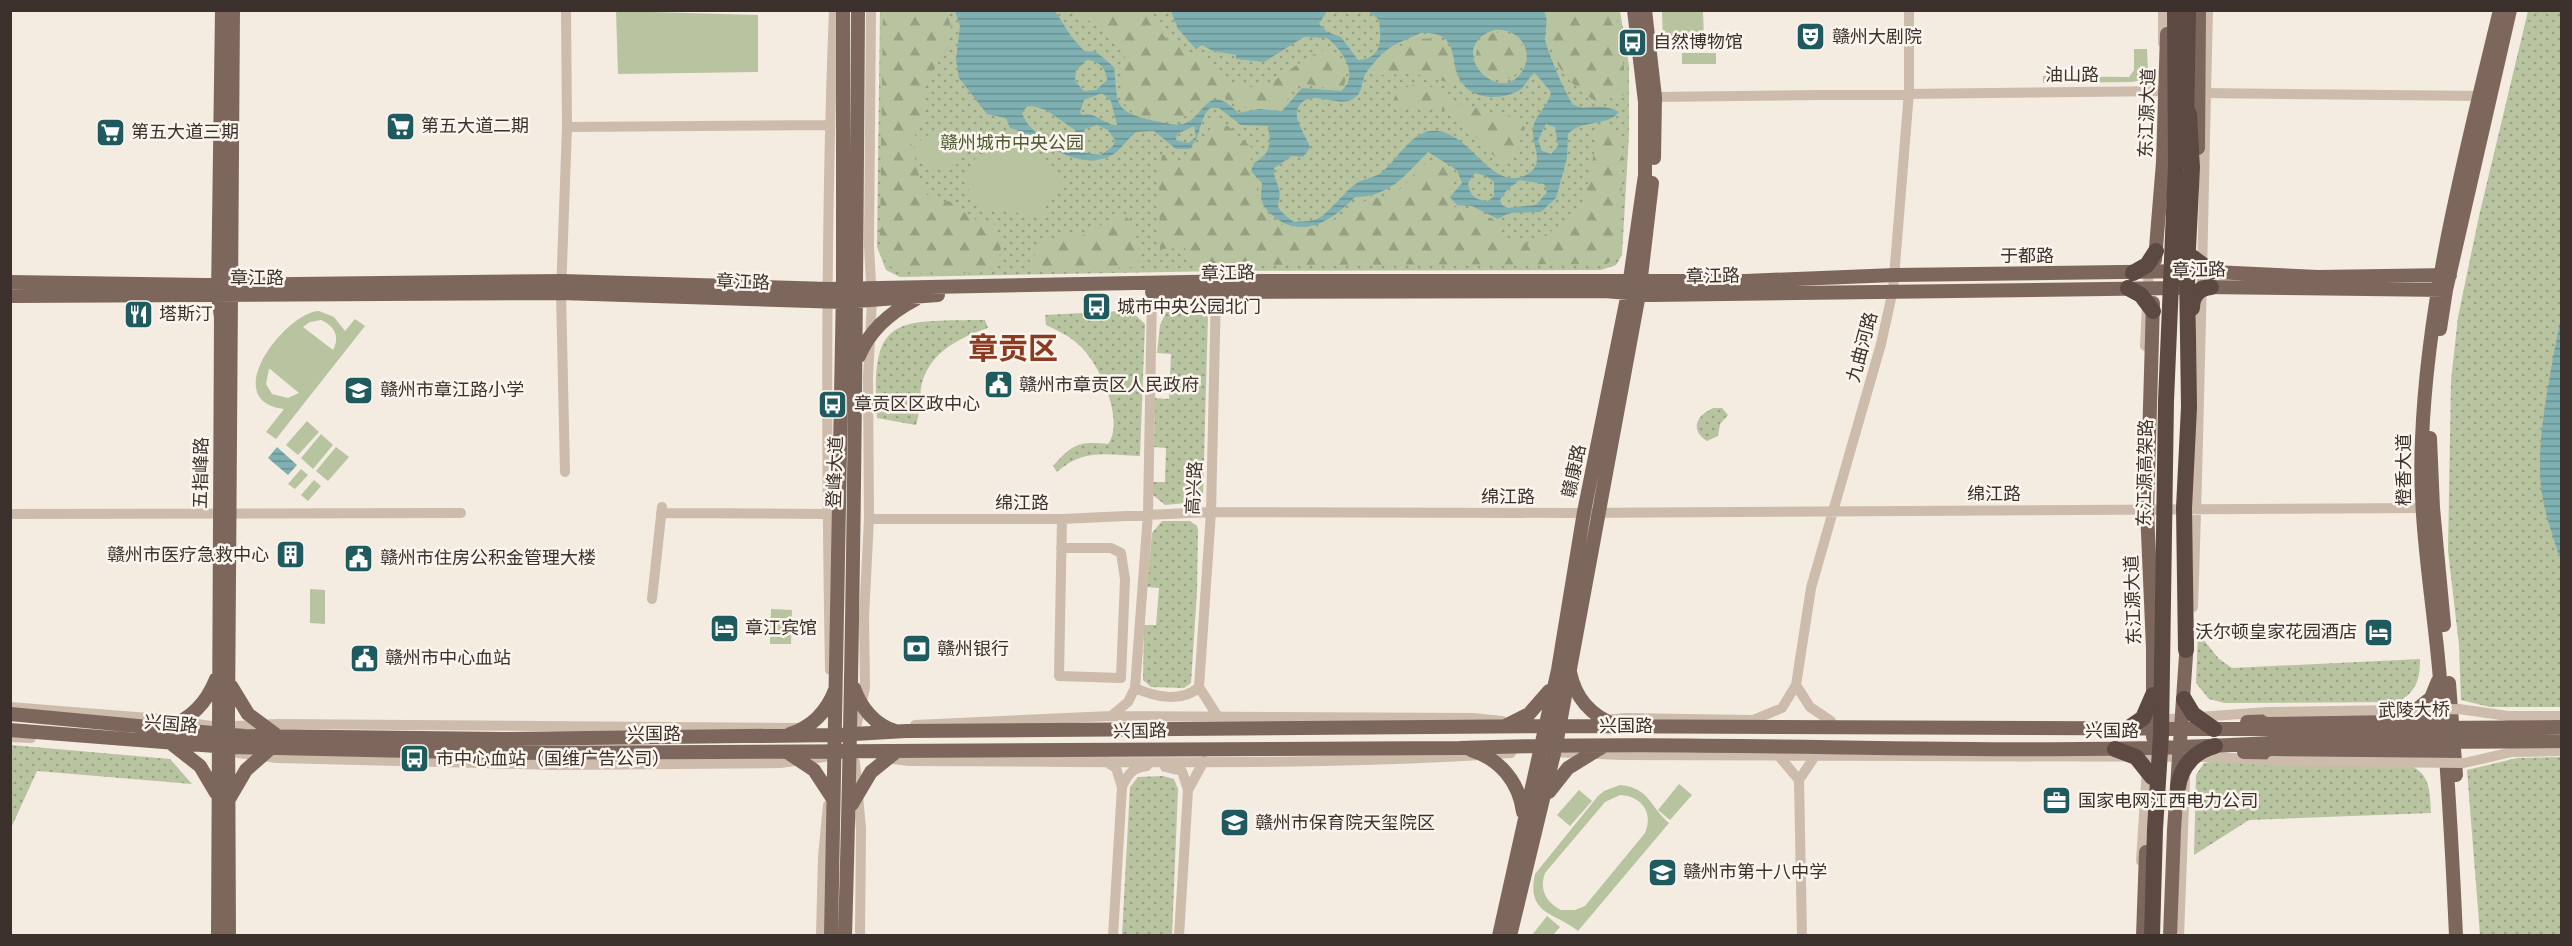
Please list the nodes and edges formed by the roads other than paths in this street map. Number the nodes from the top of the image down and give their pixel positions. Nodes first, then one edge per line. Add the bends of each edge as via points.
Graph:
1 (222, 10) edge
2 (233, 10) edge
3 (566, 10) edge
4 (834, 10) edge
5 (843, 10) edge
6 (858, 10) edge
7 (871, 10) edge
8 (1634, 10) edge
9 (1645, 10) edge
10 (1909, 10) edge
11 (2165, 10) edge
12 (2175, 10) edge
13 (2188, 10) edge
14 (2199, 10) edge
15 (2208, 10) edge
16 (2500, 10) edge
17 (2510, 10) edge
18 (2180, 61) junction
19 (2164, 91) junction
20 (1909, 92) junction
21 (2202, 93) junction
22 (2485, 96) junction
23 (1655, 97) junction
24 (829, 125) junction
25 (567, 127) junction
26 (1633, 254) junction
27 (2146, 267) junction
28 (1895, 274) junction
29 (2445, 275) junction
30 (2199, 280) junction
31 (1603, 281) junction
32 (10, 282) edge
33 (562, 287) junction
34 (1634, 287) junction
35 (1893, 290) junction
36 (2441, 290) junction
37 (225, 291) junction
38 (1216, 291) junction
39 (1152, 292) junction
40 (850, 295) junction
41 (872, 295) junction
42 (10, 296) edge
43 (829, 296) junction
44 (923, 296) junction
45 (2149, 299) junction
46 (870, 334) junction
47 (856, 363) junction
48 (564, 472) dead end
49 (2427, 508) junction
50 (2194, 509) junction
51 (1832, 510) junction
52 (2145, 510) junction
53 (1211, 512) junction
54 (1591, 512) junction
55 (461, 513) dead end
56 (10, 514) edge
57 (225, 514) junction
58 (827, 514) junction
59 (1148, 514) junction
60 (869, 519) junction
61 (1062, 519) junction
62 (1060, 548) junction
63 (1125, 579) junction
64 (1142, 579) junction
65 (652, 599) dead end
66 (2153, 648) junction
67 (2186, 650) junction
68 (1564, 667) junction
69 (2439, 670) junction
70 (223, 674) junction
71 (852, 677) junction
72 (838, 682) junction
73 (1796, 685) junction
74 (1198, 687) junction
75 (1135, 688) junction
76 (831, 700) junction
77 (861, 703) junction
78 (10, 707) edge
79 (10, 714) edge
80 (1111, 716) junction
81 (2401, 716) junction
82 (2447, 716) junction
83 (2562, 716) edge
84 (1218, 717) junction
85 (2144, 717) junction
86 (2194, 718) junction
87 (1605, 720) junction
88 (1753, 720) junction
89 (1832, 721) junction
90 (181, 722) junction
91 (1513, 723) junction
92 (260, 725) junction
93 (1559, 725) junction
94 (1544, 726) junction
95 (885, 727) junction
96 (1627, 727) junction
97 (2562, 727) edge
98 (804, 728) junction
99 (1484, 729) junction
100 (10, 730) edge
101 (906, 731) junction
102 (835, 732) junction
103 (853, 732) junction
104 (163, 734) junction
105 (786, 735) junction
106 (2269, 736) junction
107 (10, 737) edge
108 (223, 740) junction
109 (2562, 741) edge
110 (1615, 743) junction
111 (270, 746) junction
112 (1460, 748) junction
113 (1538, 748) junction
114 (180, 749) junction
115 (1555, 749) junction
116 (785, 751) junction
117 (898, 751) junction
118 (2562, 752) edge
119 (844, 753) junction
120 (2195, 753) junction
121 (1586, 754) junction
122 (1484, 755) junction
123 (1778, 755) junction
124 (2403, 755) junction
125 (2450, 755) junction
126 (1815, 756) junction
127 (885, 758) junction
128 (801, 760) junction
129 (2141, 760) junction
130 (1105, 761) junction
131 (1204, 761) junction
132 (1799, 780) junction
133 (2448, 786) junction
134 (1122, 787) junction
135 (2181, 787) junction
136 (1188, 790) junction
137 (857, 791) junction
138 (832, 796) junction
139 (223, 799) junction
140 (849, 814) junction
141 (1539, 816) junction
142 (1524, 819) junction
143 (218, 936) edge
144 (229, 936) edge
145 (821, 936) edge
146 (831, 936) edge
147 (845, 936) edge
148 (860, 936) edge
149 (1113, 936) edge
150 (1179, 936) edge
151 (1498, 936) edge
152 (1510, 936) edge
153 (1802, 936) edge
154 (2137, 936) edge
155 (2143, 936) edge
156 (2152, 936) edge
157 (2163, 936) edge
158 (2170, 936) edge
159 (2179, 936) edge
160 (2456, 936) edge
161 (2465, 936) edge

1 - 37 main road, 五指峰路
2 - 37 main road, 五指峰路
3 - 25 street
4 - 24 street
5 - 40 main road, 登峰大道
6 - 40 main road, 登峰大道
7 - 41 street
8 - 26 main road, 赣康路 via 1645,102 1645,175
9 - 23 main road, 赣康路
10 - 20 street, 九曲河路
11 - 19 main road, 东江源大道
12 - 18 highway, 东江源高架路, bridge
13 - 18 highway, 东江源高架路, bridge
14 - 21 main road
15 - 21 street
16 - 22 main road, 橙香大道
17 - 22 main road, 橙香大道
18 - 66 highway, bridge via 2156,398
18 - 67 highway, bridge via 2192,167 2184,508
18 - 156 highway, 东江源高架路, bridge via 2166,401 2162,735
18 - 157 highway, 东江源高架路, bridge via 2171,735
19 - 20 street, 油山路
19 - 21 street, 油山路
19 - 27 main road, 东江源大道
20 - 23 street, 油山路
20 - 28 street, 九曲河路
21 - 22 street, 油山路
21 - 30 main road
22 - 29 main road, 橙香大道
23 - 34 main road, 赣康路 via 1653,175
24 - 25 street
24 - 43 street
25 - 33 street
26 - 31 main road via 1624,270
26 - 34 main road, 赣康路
27 - 28 main road, 于都路
27 - 30 main road, 于都路
27 - 35 main road, 章江路
27 - 45 highway
27 - 45 main road, 东江源大道
28 - 34 main road, 于都路
28 - 35 street, 九曲河路
29 - 30 main road, 于都路
29 - 36 main road, 橙香大道
30 - 36 main road, 章江路
30 - 45 main road, 章江路
30 - 50 main road
31 - 34 main road, 于都路
31 - 41 main road, 章江路 via 1240,280
32 - 37 main road, 章江路
33 - 37 main road, 章江路
33 - 43 main road, 章江路
33 - 48 street
34 - 35 main road, 章江路
34 - 38 main road, 章江路 via 1604,291
34 - 54 main road, 赣康路
35 - 51 street, 九曲河路
36 - 49 main road, 橙香大道 via 2425,387
37 - 42 main road, 章江路
37 - 57 main road, 五指峰路 via 221,317
38 - 39 main road, 章江路
38 - 53 street, 高兴路
39 - 44 main road, 章江路
39 - 59 street
40 - 41 main road, 章江路
40 - 43 main road, 章江路
40 - 47 main road, 登峰大道
40 - 72 main road, 登峰大道
41 - 44 main road, 章江路
41 - 46 street
43 - 58 street
44 - 46 main road via 887,317
45 - 52 main road, 东江源大道
46 - 47 main road
46 - 60 street
47 - 71 main road, 登峰大道
49 - 50 street, 绵江路
49 - 69 main road, 橙香大道
49 - 82 main road, 橙香大道
50 - 52 street, 绵江路
50 - 67 main road
50 - 86 street
51 - 52 street, 绵江路
51 - 54 street, 绵江路
51 - 73 street, 九曲河路 via 1806,609
52 - 66 main road, 东江源大道
52 - 85 street
53 - 54 street, 绵江路
53 - 59 street, 绵江路
53 - 74 street, 高兴路
54 - 68 main road, 赣康路
55 - 57 street
56 - 57 street
57 - 70 main road, 五指峰路
58 - 65 street via 661,509
58 - 76 street
59 - 61 street, 绵江路
59 - 64 street
60 - 61 street, 绵江路
60 - 77 street via 865,688
61 - 62 street
62 - 63 street via 1111,548 1120,553
62 - 63 street via 1059,676 1121,678
63 - 64 street
64 - 75 street
66 - 85 main road, 东江源大道
67 - 86 main road
68 - 87 main road via 1579,696
68 - 91 main road via 1542,703
68 - 93 main road, 赣康路
68 - 94 main road, 赣康路
69 - 81 main road via 2438,685 2431,698 2421,708
69 - 82 main road, 橙香大道
70 - 90 main road via 205,701
70 - 92 main road via 238,701
70 - 108 main road, 五指峰路
71 - 77 main road
71 - 103 main road, 登峰大道
72 - 76 main road
72 - 102 main road, 登峰大道
73 - 88 street via 1782,708
73 - 89 street via 1810,707
74 - 75 street via 1178,696 1154,696
74 - 84 street
75 - 80 street via 1128,702
76 - 98 main road
76 - 102 street
77 - 95 main road
77 - 103 street
78 - 90 street
79 - 104 main road, 兴国路
80 - 84 street
80 - 95 street
81 - 82 main road
81 - 86 main road
82 - 125 main road, 橙香大道
83 - 86 street, bridge via 2508,716 2459,709 2268,712
84 - 91 street via 1473,718
85 - 86 main road, 兴国路
85 - 89 street via 2063,724
85 - 96 main road, 兴国路
85 - 129 main road, 东江源大道
86 - 106 main road, 兴国路
86 - 120 main road
87 - 88 street
87 - 93 street
87 - 96 main road
88 - 89 street
90 - 104 main road
90 - 108 street
91 - 94 street
91 - 99 main road
92 - 98 street
92 - 108 street
92 - 111 main road
93 - 94 main road, 兴国路
93 - 96 main road, 兴国路
93 - 115 main road, 赣康路
94 - 99 main road, 兴国路
94 - 113 main road, 赣康路
95 - 101 main road
95 - 103 street
97 - 106 main road, 武陵大桥, bridge
98 - 102 street
98 - 105 main road
99 - 101 main road, 兴国路
100 - 104 main road, 兴国路
101 - 103 main road, 兴国路
102 - 103 main road, 兴国路
102 - 105 main road, 兴国路
102 - 119 main road, 登峰大道
103 - 119 main road, 登峰大道
104 - 108 main road, 兴国路
104 - 114 main road
105 - 111 main road, 兴国路
106 - 109 main road, 武陵大桥, bridge
106 - 120 main road, 兴国路
107 - 114 street
108 - 111 main road, 兴国路
108 - 114 street
108 - 139 main road, 五指峰路
110 - 115 main road, 兴国路
110 - 121 main road
110 - 129 main road, 兴国路
111 - 116 main road, 兴国路 via 502,753
111 - 128 street via 556,765
111 - 139 main road
112 - 113 main road, 兴国路
112 - 117 main road, 兴国路
112 - 122 main road
113 - 115 main road, 兴国路
113 - 122 street
113 - 142 main road, 赣康路
114 - 139 main road via 200,766
115 - 121 street
115 - 141 main road, 赣康路
116 - 119 main road, 兴国路
116 - 128 main road
117 - 119 main road, 兴国路
117 - 127 main road
118 - 120 street, bridge via 2512,752 2464,763 2272,761
119 - 127 street
119 - 128 street
119 - 137 street
119 - 138 main road, 登峰大道
119 - 140 main road, 登峰大道
120 - 124 main road
120 - 129 main road, 兴国路
120 - 135 highway
120 - 135 street via 2209,759 2195,767
121 - 123 street
121 - 141 main road via 1554,783
122 - 131 street
122 - 142 main road via 1511,778 1522,802
123 - 126 street
123 - 132 street
124 - 125 main road
124 - 133 main road via 2427,763
125 - 133 main road, 橙香大道
125 - 161 main road, 橙香大道
126 - 129 street
126 - 132 street
127 - 130 street
127 - 137 main road
128 - 138 main road via 820,777
129 - 154 street
129 - 155 main road, 东江源大道
130 - 131 street
130 - 134 street via 1116,768
131 - 136 street
132 - 153 street
133 - 160 main road, 橙香大道
134 - 136 street via 1137,767 1156,766 1182,771
134 - 149 street
135 - 158 main road
135 - 159 street
136 - 150 street
137 - 140 main road
137 - 148 street via 861,829
138 - 145 street via 822,857
138 - 146 main road, 登峰大道
139 - 143 main road, 五指峰路
139 - 144 main road, 五指峰路
140 - 147 main road, 登峰大道
141 - 152 main road, 赣康路
142 - 151 main road, 赣康路

